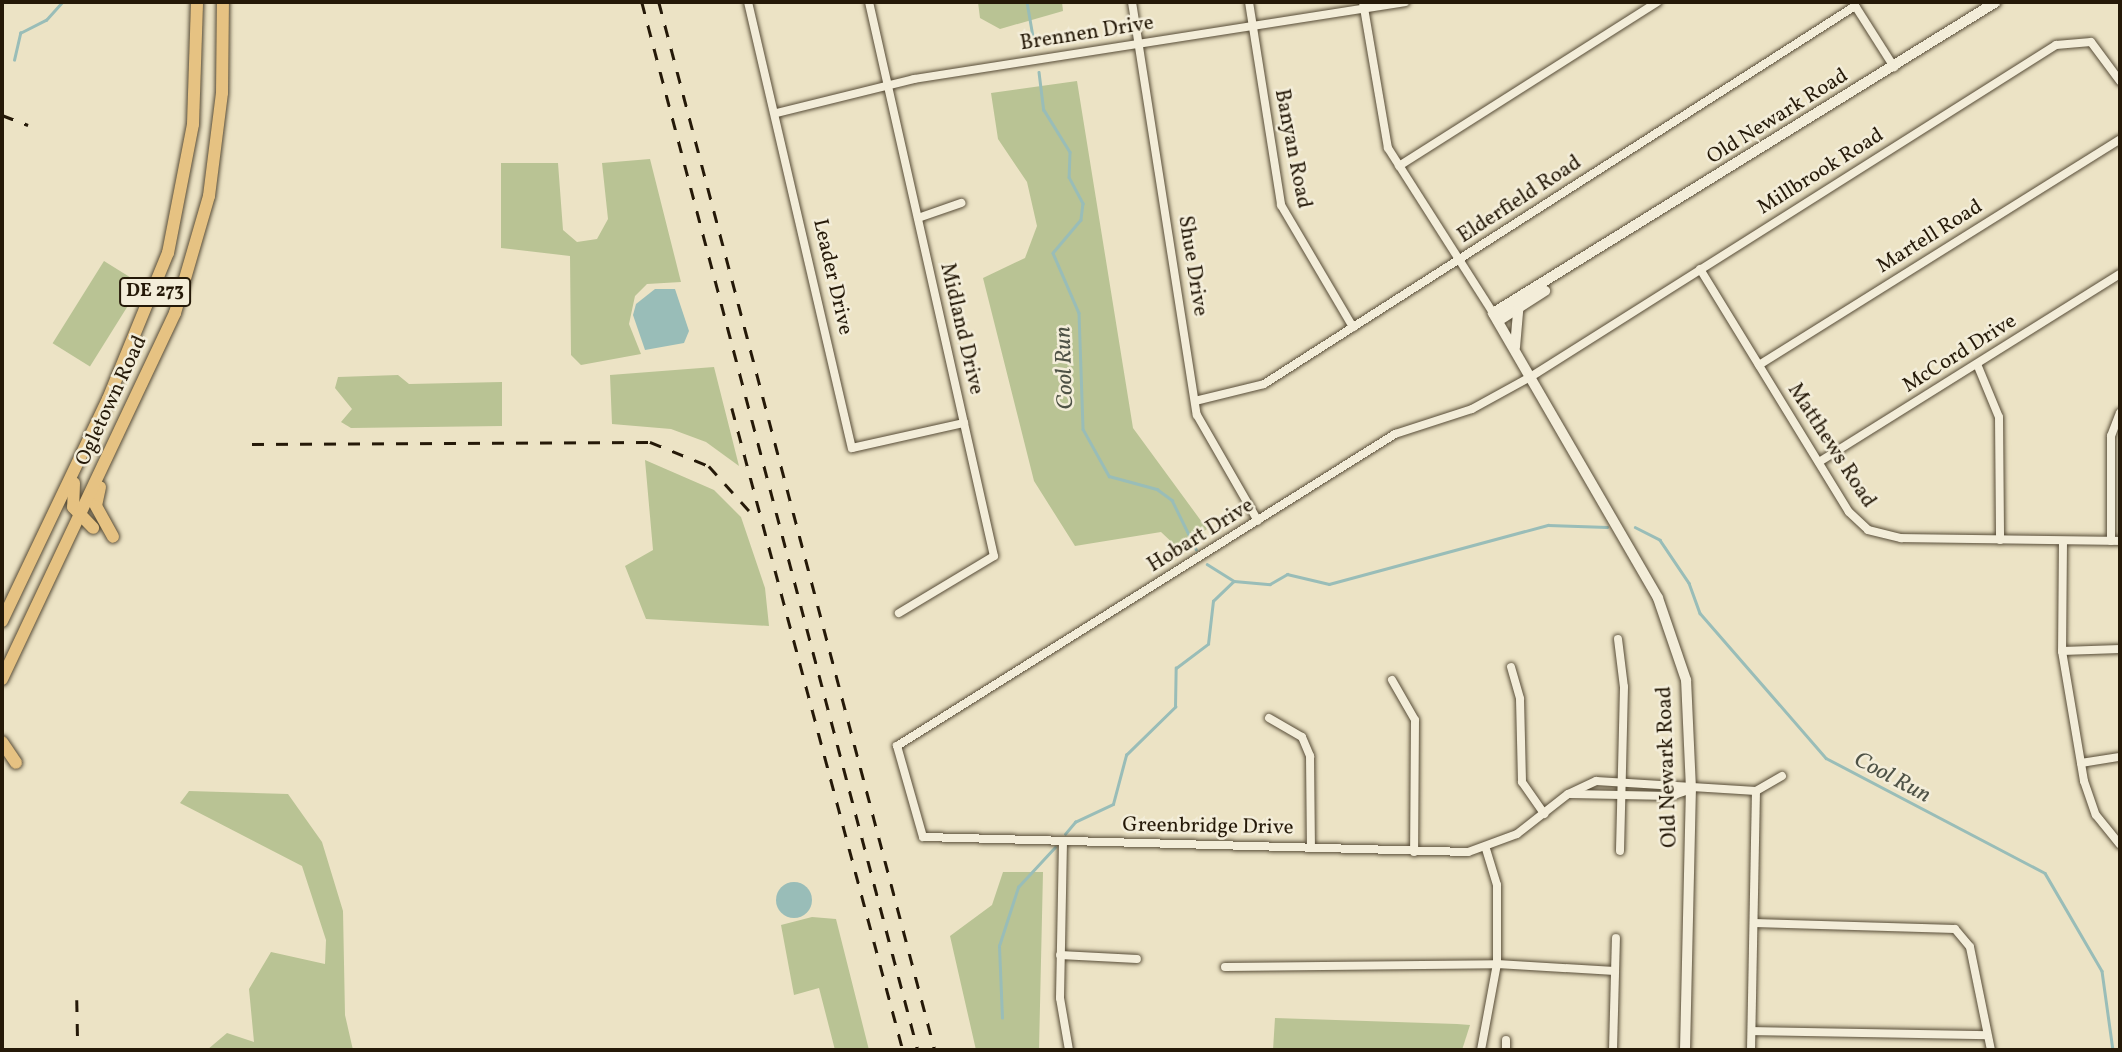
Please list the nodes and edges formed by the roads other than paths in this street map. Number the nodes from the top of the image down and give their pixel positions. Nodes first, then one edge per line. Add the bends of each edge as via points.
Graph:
1 (197, 2) edge
2 (223, 2) edge
3 (748, 2) edge
4 (869, 2) edge
5 (1132, 2) edge
6 (1249, 2) edge
7 (1405, 2) edge
8 (1657, 2) edge
9 (1996, 2) edge
10 (1854, 4) edge
11 (1364, 5) edge
12 (1253, 26) junction
13 (1139, 44) junction
14 (1894, 67) junction
15 (2120, 81) edge
16 (890, 84) junction
17 (777, 113) junction
18 (2120, 139) edge
19 (1399, 166) junction
20 (961, 203) dead end
21 (918, 218) junction
22 (1459, 260) junction
23 (1581, 264) junction
24 (1700, 269) junction
25 (2120, 274) edge
26 (1518, 309) junction
27 (1496, 317) junction
28 (1353, 327) junction
29 (1515, 347) junction
30 (1977, 364) junction
31 (1759, 365) junction
32 (1532, 376) junction
33 (108, 399) junction
34 (1195, 401) junction
35 (2120, 414) edge
36 (964, 423) junction
37 (112, 446) junction
38 (1819, 462) junction
39 (79, 517) junction
40 (1258, 521) junction
41 (93, 528) dead end
42 (113, 537) dead end
43 (2000, 540) junction
44 (2063, 541) junction
45 (2115, 541) edge
46 (899, 613) dead end
47 (2, 621) edge
48 (1618, 639) dead end
49 (2120, 649) edge
50 (2063, 651) junction
51 (1511, 667) dead end
52 (3, 675) edge
53 (1392, 680) dead end
54 (2, 686) edge
55 (1269, 718) dead end
56 (2, 742) edge
57 (897, 746) joint
58 (2120, 758) edge
59 (2, 763) edge
60 (2081, 763) junction
61 (1782, 776) dead end
62 (1623, 782) junction
63 (1691, 789) junction
64 (1756, 790) junction
65 (1623, 793) junction
66 (1568, 794) junction
67 (1544, 814) junction
68 (1062, 841) junction
69 (2120, 845) edge
70 (1311, 847) junction
71 (1486, 849) junction
72 (1620, 851) dead end
73 (1414, 852) junction
74 (1754, 923) junction
75 (1616, 939) dead end
76 (1060, 954) junction
77 (1137, 959) dead end
78 (1497, 964) junction
79 (1225, 967) dead end
80 (1615, 971) junction
81 (1752, 1031) junction
82 (1986, 1035) junction
83 (1506, 1040) dead end
84 (1069, 1050) edge
85 (1481, 1050) edge
86 (1506, 1050) edge
87 (1613, 1050) edge
88 (1685, 1050) edge
89 (1751, 1050) edge
90 (1991, 1050) edge

1 - 33 main road, Ogletown Road / DE 273 via 193,124 179,211 150,306
2 - 37 main road, Ogletown Road / DE 273 via 222,93 209,196 176,313
3 - 17 street, Leader Drive
4 - 16 street, Midland Drive
5 - 13 street, Shue Drive
6 - 12 street, Banyan Road
7 - 11 street, Brennen Drive
8 - 19 street
9 - 14 street, Old Newark Road
10 - 14 street
10 - 22 street, Elderfield Road
11 - 12 street, Brennen Drive
11 - 19 street via 1385,138
12 - 13 street, Brennen Drive
12 - 28 street, Banyan Road via 1284,214
13 - 16 street, Brennen Drive
13 - 34 street, Shue Drive
14 - 23 street, Old Newark Road
15 - 24 street, Millbrook Road via 2091,42 2062,42
16 - 17 street, Brennen Drive
16 - 21 street, Midland Drive
17 - 36 street, Leader Drive via 852,448
18 - 31 street, Martell Road
19 - 22 street
20 - 21 street
21 - 36 street, Midland Drive
22 - 27 street
22 - 28 street, Elderfield Road
23 - 26 street, Old Newark Road
23 - 27 street, Old Newark Road
24 - 31 street, Matthews Road
24 - 32 street, Millbrook Road
25 - 30 street, McCord Drive
26 - 27 street, Old Newark Road
26 - 29 street
27 - 29 street, Old Newark Road
28 - 34 street, Elderfield Road via 1264,384
29 - 32 street, Old Newark Road
30 - 38 street, McCord Drive
30 - 43 street via 1999,417
31 - 38 street, Matthews Road
32 - 40 street, Hobart Drive via 1472,410 1402,430
32 - 63 street, Old Newark Road via 1673,634 1690,708
33 - 39 main road via 72,488
33 - 47 main road, Ogletown Road / DE 273
34 - 40 street, Shue Drive via 1205,436
35 - 45 street via 2111,436
36 - 46 street, Midland Drive via 994,556
37 - 39 main road, Ogletown Road / DE 273
37 - 42 main road via 96,506
38 - 43 street, Matthews Road via 1855,519 1875,534
39 - 41 main road
39 - 52 main road, Ogletown Road / DE 273
40 - 57 street, Hobart Drive
43 - 44 street, Matthews Road
44 - 45 street, Matthews Road
44 - 50 street
48 - 62 street
49 - 50 street
50 - 60 street
51 - 67 street via 1520,699 1522,782
52 - 54 main road, Ogletown Road
53 - 73 street via 1415,720
55 - 70 street via 1302,737 1310,756
56 - 59 main road via 16,763
57 - 68 street, Greenbridge Drive via 923,837
58 - 60 street
60 - 69 street via 2096,816
61 - 64 street
62 - 63 street, Greenbridge Drive
62 - 65 street
62 - 66 street, Greenbridge Drive via 1596,781
63 - 64 street
63 - 65 street via 1671,796
63 - 88 street, Old Newark Road
64 - 74 street
65 - 66 street
65 - 72 street
66 - 67 street, Greenbridge Drive
67 - 71 street, Greenbridge Drive
68 - 70 street, Greenbridge Drive
68 - 76 street
70 - 73 street, Greenbridge Drive
71 - 73 street, Greenbridge Drive
71 - 78 street via 1497,885
74 - 81 street
74 - 82 street via 1955,929 1970,947
75 - 80 street
76 - 77 street
76 - 84 street via 1061,1017
78 - 79 street
78 - 80 street
78 - 85 street
80 - 87 street
81 - 82 street
81 - 89 street
82 - 90 street
83 - 86 street

